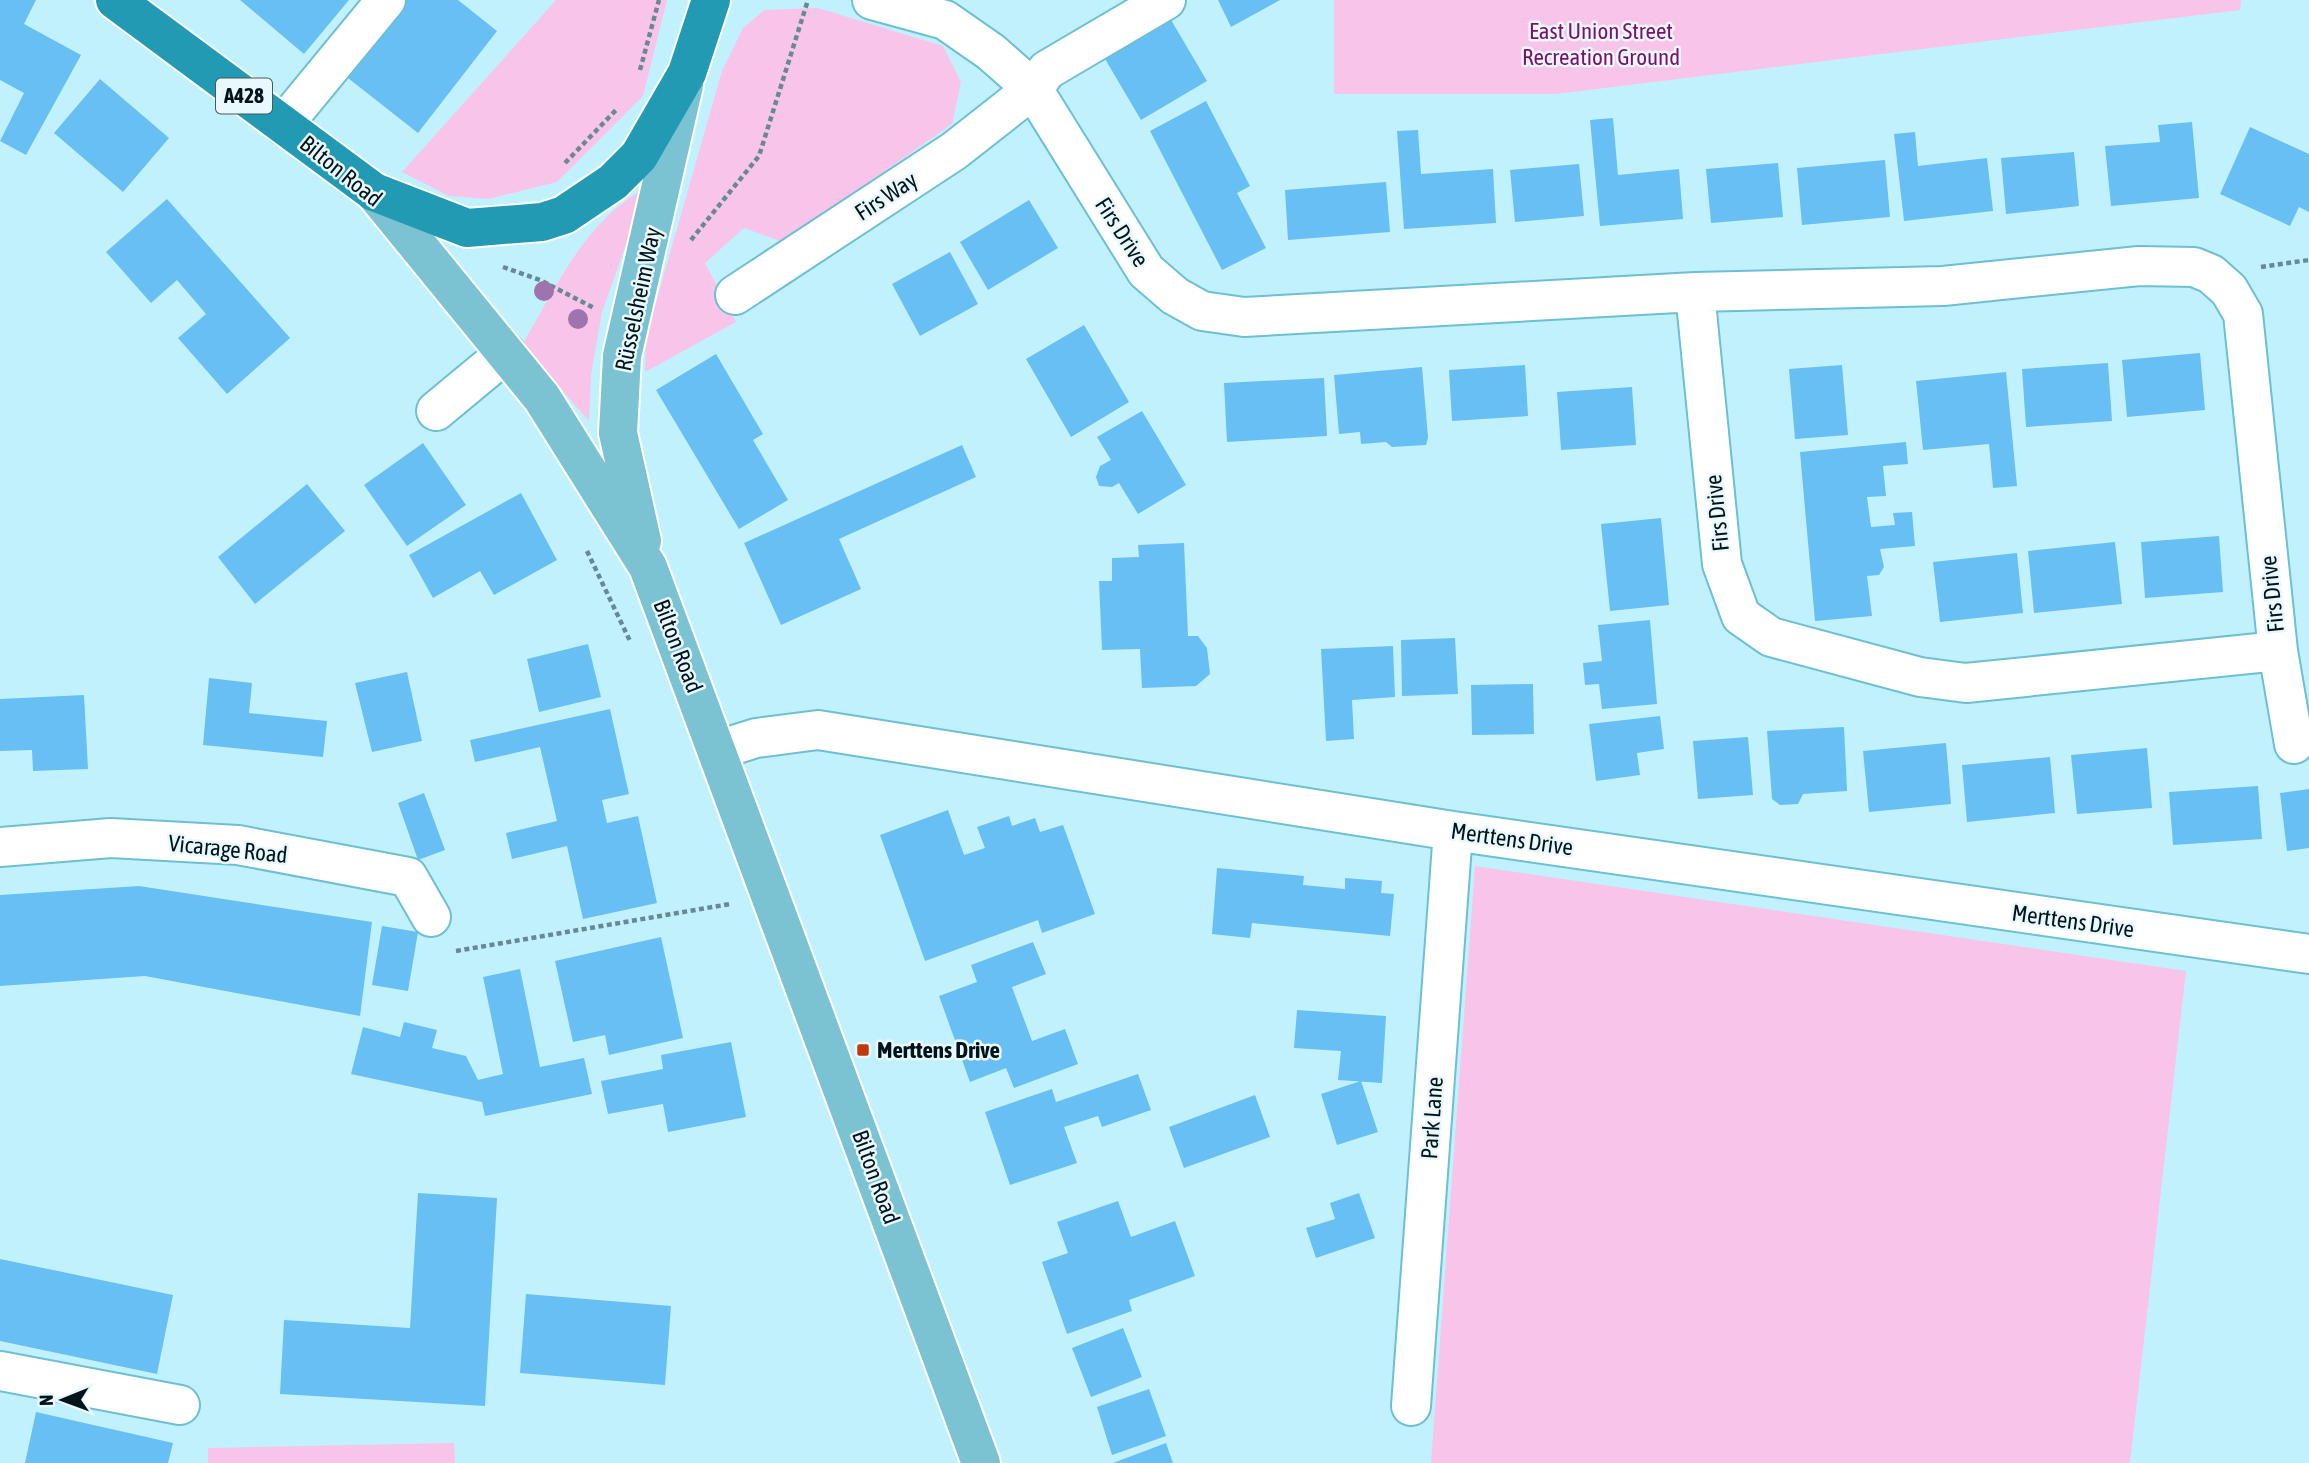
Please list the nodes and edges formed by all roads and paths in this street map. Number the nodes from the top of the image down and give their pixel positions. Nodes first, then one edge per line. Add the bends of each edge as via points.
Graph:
1 (115, 0) edge
2 (386, 0) edge
3 (659, 0) edge
4 (711, 0) edge
5 (808, 0) edge
6 (872, 0) edge
7 (1166, 0) edge
8 (951, 10) edge
9 (687, 74) junction
10 (638, 79) dead end
11 (1033, 89) junction
12 (625, 101) dead end
13 (283, 125) junction
14 (562, 165) dead end
15 (374, 192) junction
16 (494, 226) junction
17 (690, 241) dead end
18 (1695, 292) junction
19 (735, 295) dead end
20 (631, 322) junction
21 (506, 353) junction
22 (436, 411) dead end
23 (648, 566) junction
24 (2278, 651) junction
25 (2294, 744) dead end
26 (718, 750) junction
27 (1453, 831) junction
28 (0, 847) edge
29 (772, 897) junction
30 (431, 917) joint
31 (2309, 954) edge
32 (0, 1371) edge
33 (180, 1405) dead end
34 (1410, 1406) dead end
35 (979, 1462) edge

1 - 13 highway, Bilton Road / A428
2 - 13 street
3 - 10 path
4 - 9 highway, Rüsselsheim Way / A428
5 - 17 path via 759,156
6 - 8 street, Firs Drive
7 - 11 street, Firs Way via 1047,71
8 - 11 street, Firs Drive
9 - 16 highway, Rüsselsheim Way / A428 via 639,156 612,182 564,215
9 - 20 main road, Rüsselsheim Way
11 - 18 street, Firs Drive via 1146,271 1202,311 1244,317
11 - 19 street, Firs Way via 954,151
12 - 14 path
13 - 15 highway, Bilton Road / A428
15 - 16 highway, Rüsselsheim Way / A428 via 467,228
15 - 21 main road, Bilton Road
16 - 20 path via 489,262
18 - 24 street, Firs Drive via 1722,564 1741,615 1771,637 1920,677 1966,683
18 - 24 street, Firs Drive via 1943,286 2139,267 2194,267 2211,274 2229,290 2243,314
20 - 23 main road, Rüsselsheim Way via 622,356 618,433
21 - 22 street
21 - 23 main road, Bilton Road via 542,398
23 - 26 main road, Bilton Road
24 - 25 street
26 - 27 street, Merttens Drive via 756,738 818,730
26 - 29 main road, Bilton Road
27 - 31 street, Merttens Drive
27 - 34 street, Park Lane
28 - 30 street, Vicarage Road via 111,838 238,845 408,877
29 - 30 path via 444,953
29 - 35 main road, Bilton Road
32 - 33 street

